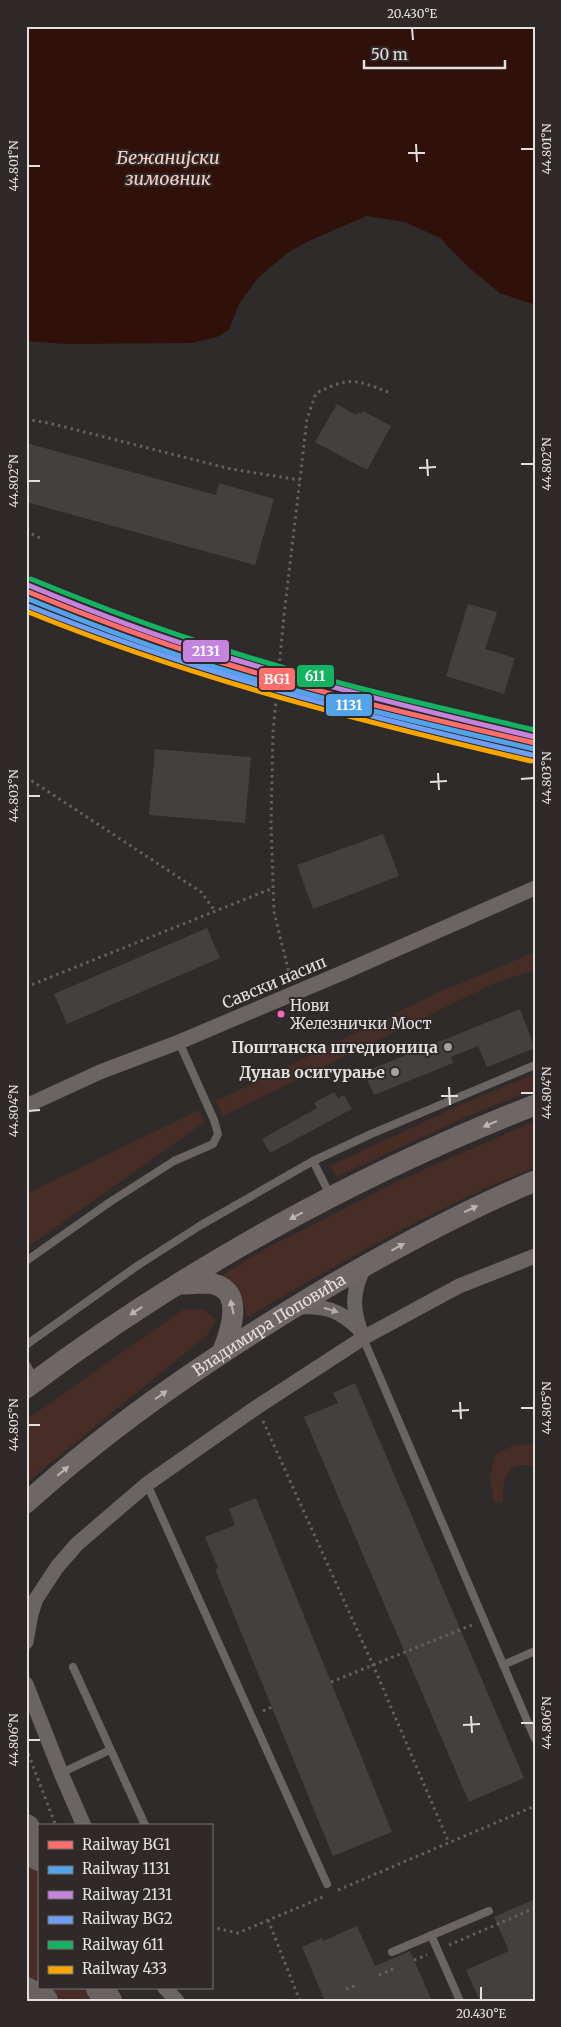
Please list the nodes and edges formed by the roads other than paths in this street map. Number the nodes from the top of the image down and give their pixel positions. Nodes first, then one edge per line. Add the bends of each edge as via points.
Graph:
1 (535, 888) edge
2 (179, 1042) junction
3 (535, 1065) edge
4 (535, 1105) edge
5 (26, 1106) edge
6 (313, 1162) junction
7 (535, 1181) edge
8 (331, 1197) junction
9 (535, 1256) edge
10 (26, 1260) edge
11 (365, 1266) junction
12 (177, 1285) junction
13 (295, 1307) junction
14 (362, 1334) junction
15 (26, 1345) edge
16 (222, 1353) junction
17 (29, 1378) edge
18 (147, 1484) junction
19 (26, 1503) edge
20 (26, 1642) edge
21 (535, 1651) edge
22 (503, 1665) junction
23 (73, 1667) dead end
24 (26, 1684) edge
25 (535, 1739) edge
26 (110, 1750) junction
27 (61, 1773) junction
28 (83, 1824) edge
29 (144, 1824) edge
30 (26, 1828) edge
31 (38, 1855) edge
32 (327, 1884) dead end
33 (489, 1911) dead end
34 (432, 1935) junction
35 (392, 1952) dead end
36 (101, 1990) edge
37 (167, 1990) edge
38 (26, 1992) edge
39 (44, 2001) edge
40 (108, 2001) edge
41 (177, 2001) edge
42 (460, 2001) edge

1 - 2 street, Савски насип
2 - 5 street, Савски насип via 100,1072
2 - 10 lane via 214,1120 218,1134 213,1144 174,1161
3 - 6 lane
4 -> 8 main road
6 - 8 lane
6 - 15 lane via 193,1230
11 -> 7 main road, Владимира Поповића via 454,1218
8 -> 12 main road
9 - 14 street via 459,1286
11 - 13 main road, Владимира Поповића
11 - 14 street via 356,1289 354,1308
16 -> 12 main road via 234,1321 229,1295 209,1283
12 -> 17 main road
13 -> 14 street via 316,1306 335,1311 348,1318
13 - 16 main road, Владимира Поповића
14 - 18 street
14 - 22 lane
19 -> 16 main road, Владимира Поповића via 90,1447
18 - 20 street via 77,1544 57,1567 36,1599
18 - 32 lane
21 - 22 lane
22 - 25 lane
23 - 26 lane
24 - 27 street
26 - 27 lane
26 - 29 lane
27 - 28 street
30 - 31 highway
33 - 34 lane
34 - 35 lane
34 - 42 lane
36 - 40 highway
37 - 41 street
38 - 39 highway

